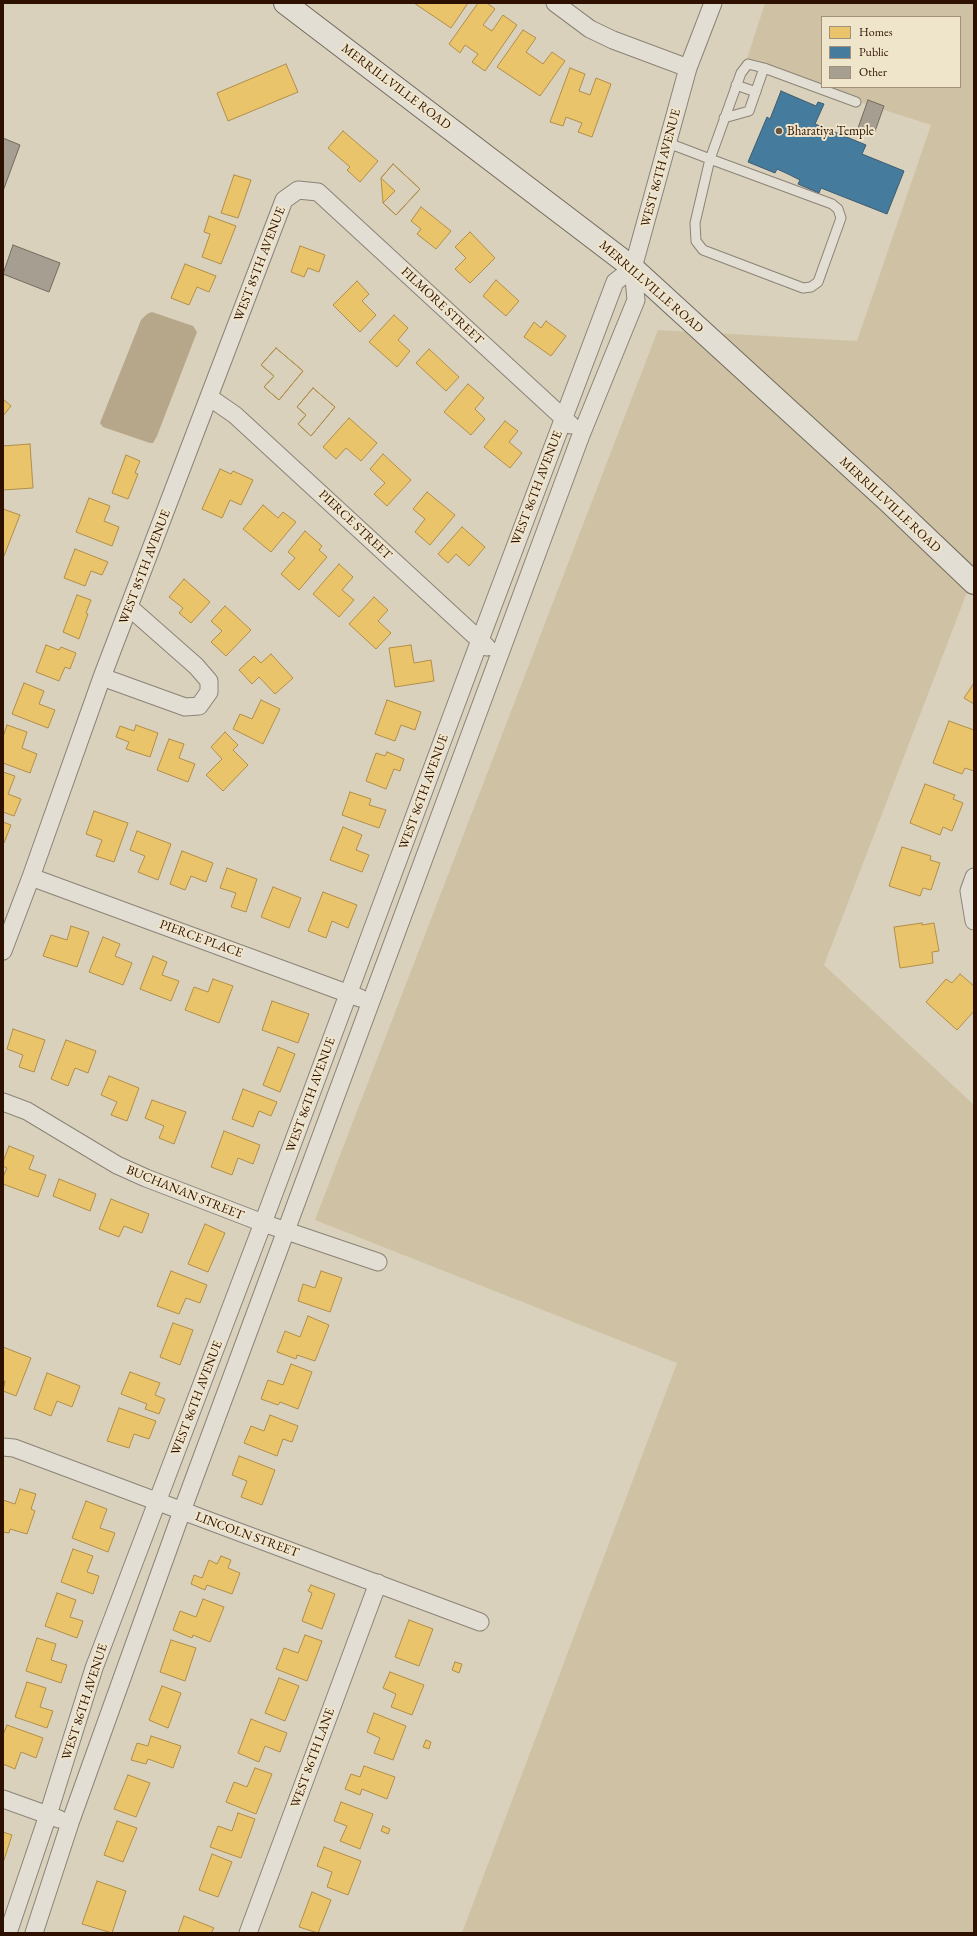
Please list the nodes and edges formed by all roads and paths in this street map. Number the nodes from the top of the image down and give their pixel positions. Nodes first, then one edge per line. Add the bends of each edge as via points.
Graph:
1 (286, 3) edge
2 (555, 3) edge
3 (713, 3) edge
4 (688, 68) junction
5 (764, 68) junction
6 (736, 85) junction
7 (756, 92) junction
8 (856, 102) dead end
9 (724, 118) junction
10 (668, 144) junction
11 (710, 159) junction
12 (298, 190) joint
13 (633, 268) junction
14 (209, 397) junction
15 (564, 418) junction
16 (581, 435) junction
17 (974, 583) edge
18 (129, 607) junction
19 (480, 640) junction
20 (498, 657) junction
21 (102, 677) junction
22 (31, 877) junction
23 (974, 877) edge
24 (973, 917) edge
25 (3, 951) edge
26 (348, 994) junction
27 (370, 1002) junction
28 (3, 1102) edge
29 (263, 1223) junction
30 (285, 1230) junction
31 (378, 1262) dead end
32 (7, 1445) edge
33 (157, 1502) junction
34 (182, 1511) junction
35 (378, 1583) junction
36 (480, 1622) dead end
37 (3, 1798) edge
38 (48, 1815) junction
39 (70, 1823) junction
40 (8, 1933) edge
41 (34, 1933) edge
42 (248, 1933) edge

1 - 13 street, MERRILLVILLE ROAD
2 - 4 street via 590,29 612,40
3 - 4 street, WEST 86TH AVENUE
4 - 10 street, WEST 86TH AVENUE
5 - 6 lane via 748,64
5 - 7 lane
5 - 8 lane
6 - 7 lane
6 - 9 lane
7 - 9 lane via 749,111
9 - 11 lane
10 - 11 lane
10 - 13 street, WEST 86TH AVENUE
11 - 11 lane via 832,204 838,209 841,218 818,282 804,288 703,250 696,241 695,223
12 - 14 street, WEST 85TH AVENUE via 284,200
12 - 15 street, FILMORE STREET via 318,192
13 - 15 street, WEST 86TH AVENUE via 615,282
13 - 16 street, WEST 86TH AVENUE via 636,300
13 - 17 street, MERRILLVILLE ROAD via 884,497
14 - 18 street, WEST 85TH AVENUE
14 - 19 street, PIERCE STREET via 235,415
15 - 16 street, FILMORE STREET
15 - 19 street, WEST 86TH AVENUE
16 - 20 street, WEST 86TH AVENUE
18 - 21 street, WEST 85TH AVENUE
18 - 21 street via 196,666 209,681 209,692 199,706 185,707
19 - 20 street, PIERCE STREET
19 - 26 street, WEST 86TH AVENUE
20 - 27 street, WEST 86TH AVENUE
21 - 22 street, WEST 85TH AVENUE
22 - 25 street, WEST 85TH AVENUE
22 - 26 street, PIERCE PLACE
23 - 24 street via 969,891
26 - 27 street, PIERCE PLACE
26 - 29 street, WEST 86TH AVENUE
27 - 30 street, WEST 86TH AVENUE
28 - 29 street, BUCHANAN STREET via 53,1126 124,1168
29 - 30 street, BUCHANAN STREET
29 - 33 street, WEST 86TH AVENUE
30 - 31 street, BUCHANAN STREET
30 - 34 street, WEST 86TH AVENUE
32 - 33 street, LINCOLN STREET
33 - 34 street, LINCOLN STREET
33 - 38 street, WEST 86TH AVENUE via 94,1668
34 - 35 street, LINCOLN STREET
34 - 39 street, WEST 86TH AVENUE
35 - 36 street, LINCOLN STREET
35 - 42 street, WEST 86TH LANE
37 - 38 street
38 - 39 street
38 - 40 street, WEST 86TH AVENUE
39 - 41 street, WEST 86TH AVENUE

